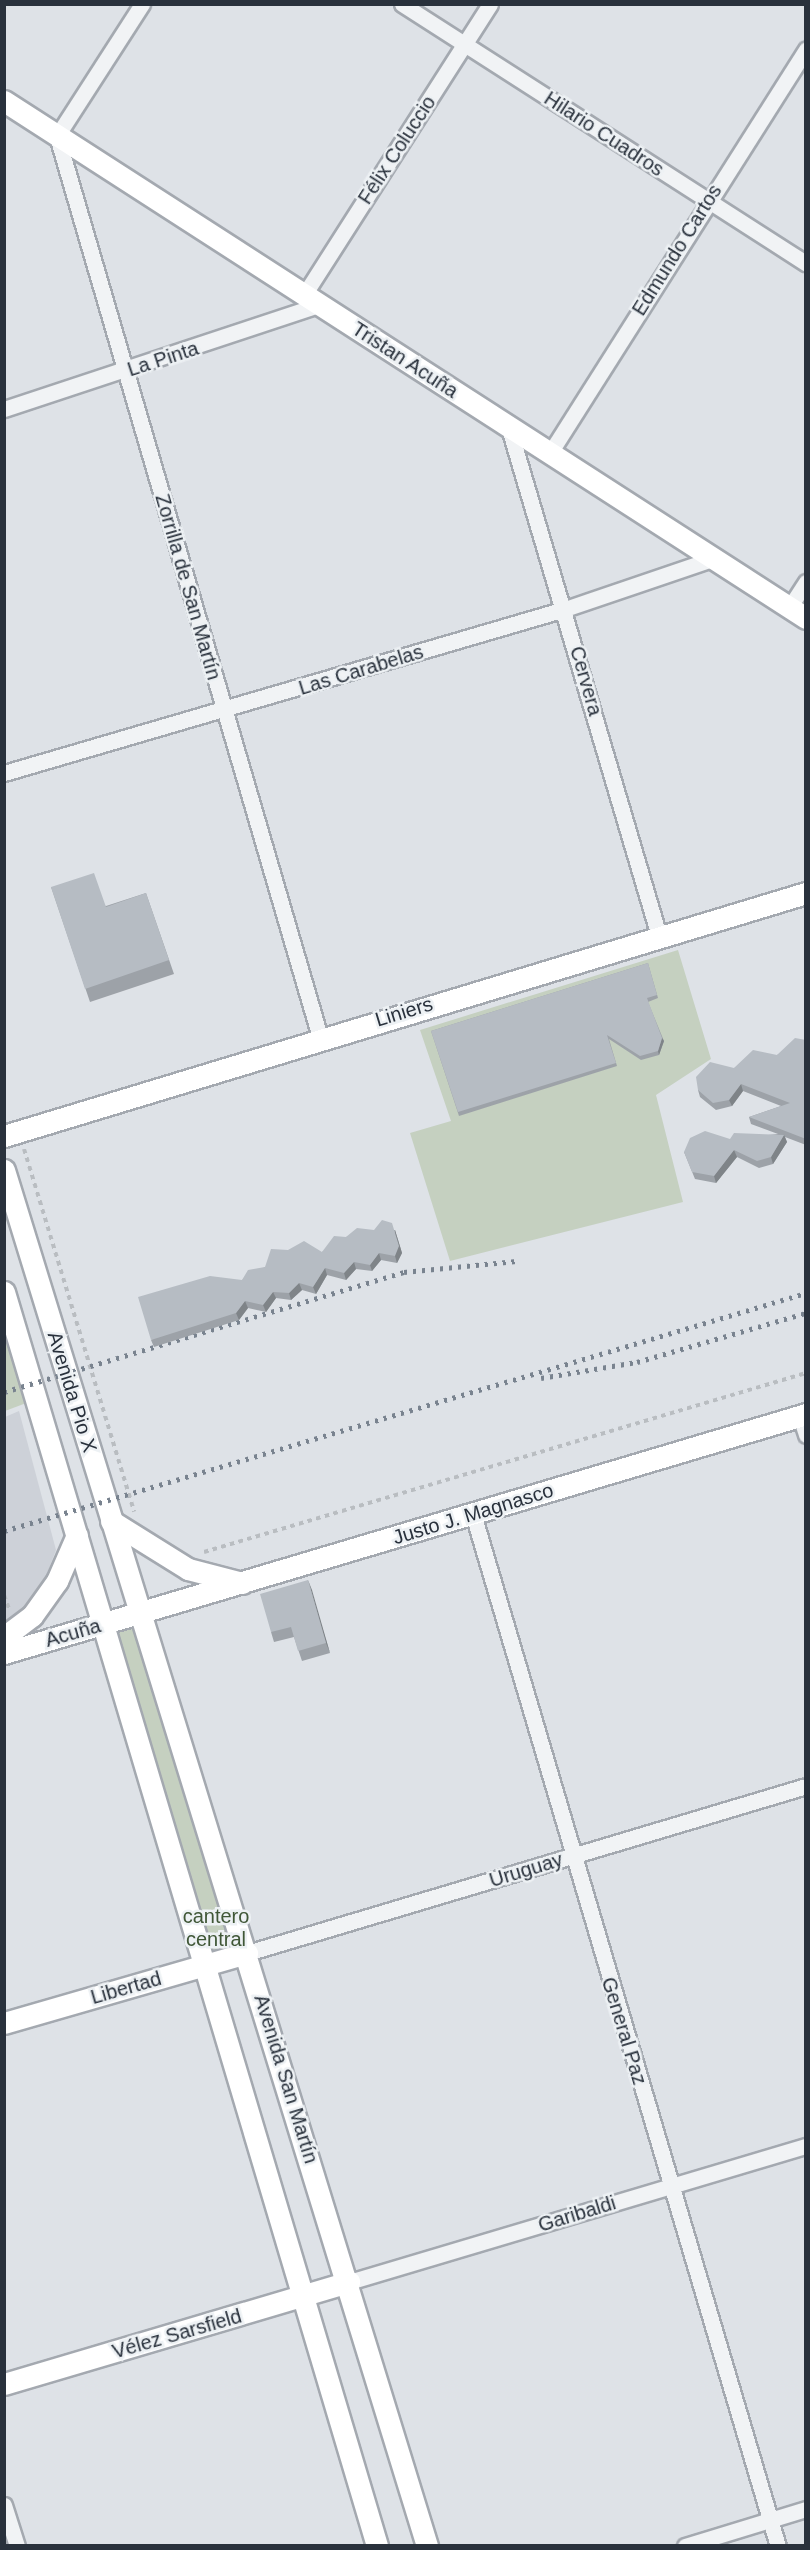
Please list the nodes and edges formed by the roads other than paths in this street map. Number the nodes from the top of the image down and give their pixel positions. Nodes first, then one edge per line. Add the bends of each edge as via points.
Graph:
1 (142, 4) edge
2 (402, 4) edge
3 (490, 4) edge
4 (465, 45) junction
5 (806, 49) edge
6 (4, 101) edge
7 (57, 136) junction
8 (708, 201) junction
9 (806, 263) edge
10 (312, 300) junction
11 (124, 371) junction
12 (4, 410) edge
13 (509, 428) junction
14 (550, 453) junction
15 (715, 558) junction
16 (806, 582) edge
17 (565, 609) junction
18 (797, 613) edge
19 (224, 710) junction
20 (4, 773) edge
21 (806, 893) edge
22 (659, 936) junction
23 (320, 1037) junction
24 (11, 1134) edge
25 (4, 1170) edge
26 (4, 1292) edge
27 (804, 1422) edge
28 (473, 1514) junction
29 (111, 1521) junction
30 (77, 1535) junction
31 (243, 1583) junction
32 (141, 1614) junction
33 (106, 1624) junction
34 (4, 1637) edge
35 (4, 1653) edge
36 (806, 1786) edge
37 (571, 1856) junction
38 (247, 1953) junction
39 (204, 1966) junction
40 (4, 2023) edge
41 (806, 2146) edge
42 (670, 2187) junction
43 (348, 2282) junction
44 (300, 2297) junction
45 (4, 2384) edge
46 (4, 2505) edge
47 (806, 2509) edge
48 (771, 2520) junction
49 (17, 2546) edge
50 (377, 2546) edge
51 (427, 2546) edge
52 (685, 2546) edge
53 (778, 2546) edge

1 - 7 street
2 - 4 street, Hilario Cuadros
3 - 4 street, Félix Coluccio
4 - 8 street, Hilario Cuadros
4 - 10 street, Félix Coluccio
5 - 8 street, Edmundo Cartos
6 - 7 main road, Tristan Acuña
7 - 10 main road, Tristan Acuña
7 - 11 street, Zorrilla de San Martín
8 - 9 street, Hilario Cuadros
8 - 14 street, Edmundo Cartos
10 - 11 street, La Pinta
10 - 13 main road, Tristan Acuña
11 - 12 street, La Pinta
11 - 19 street, Zorrilla de San Martín
13 - 14 main road, Tristan Acuña
13 - 17 street, Cervera
14 - 15 main road, Tristan Acuña
15 - 17 street, Las Carabelas
15 - 18 main road, Tristan Acuña
16 - 18 street
17 - 19 street, Las Carabelas
17 - 22 street, Cervera
19 - 20 street, Las Carabelas
19 - 23 street, Zorrilla de San Martín
21 - 22 main road, Liniers
22 - 23 main road, Liniers
23 - 24 main road, Liniers
25 - 29 main road, Avenida Pio X
26 - 30 main road, Avenida Pio X
27 - 28 main road, Justo J. Magnasco
28 - 31 main road, Justo J. Magnasco
28 - 37 street, General Paz
29 - 31 main road via 176,1561
29 - 32 main road, Avenida Pio X
30 - 33 main road, Avenida Pio X
30 - 34 main road via 57,1581 32,1616
31 - 32 main road, Justo J. Magnasco
32 - 33 main road, Acuña
32 - 38 main road, Avenida San Martín
33 - 35 main road, Acuña
33 - 39 main road
36 - 37 street, Uruguay
37 - 38 street, Uruguay
37 - 42 street, General Paz
38 - 39 main road, Libertad
38 - 43 main road, Avenida San Martín
39 - 40 main road, Libertad
39 - 44 main road
41 - 42 street, Garibaldi
42 - 43 street, Garibaldi
42 - 48 street, General Paz
43 - 44 main road, Vélez Sarsfield
43 - 51 main road, Avenida San Martín
44 - 45 main road, Vélez Sarsfield
44 - 50 main road
46 - 49 street
47 - 48 street
48 - 52 street
48 - 53 street, General Paz

